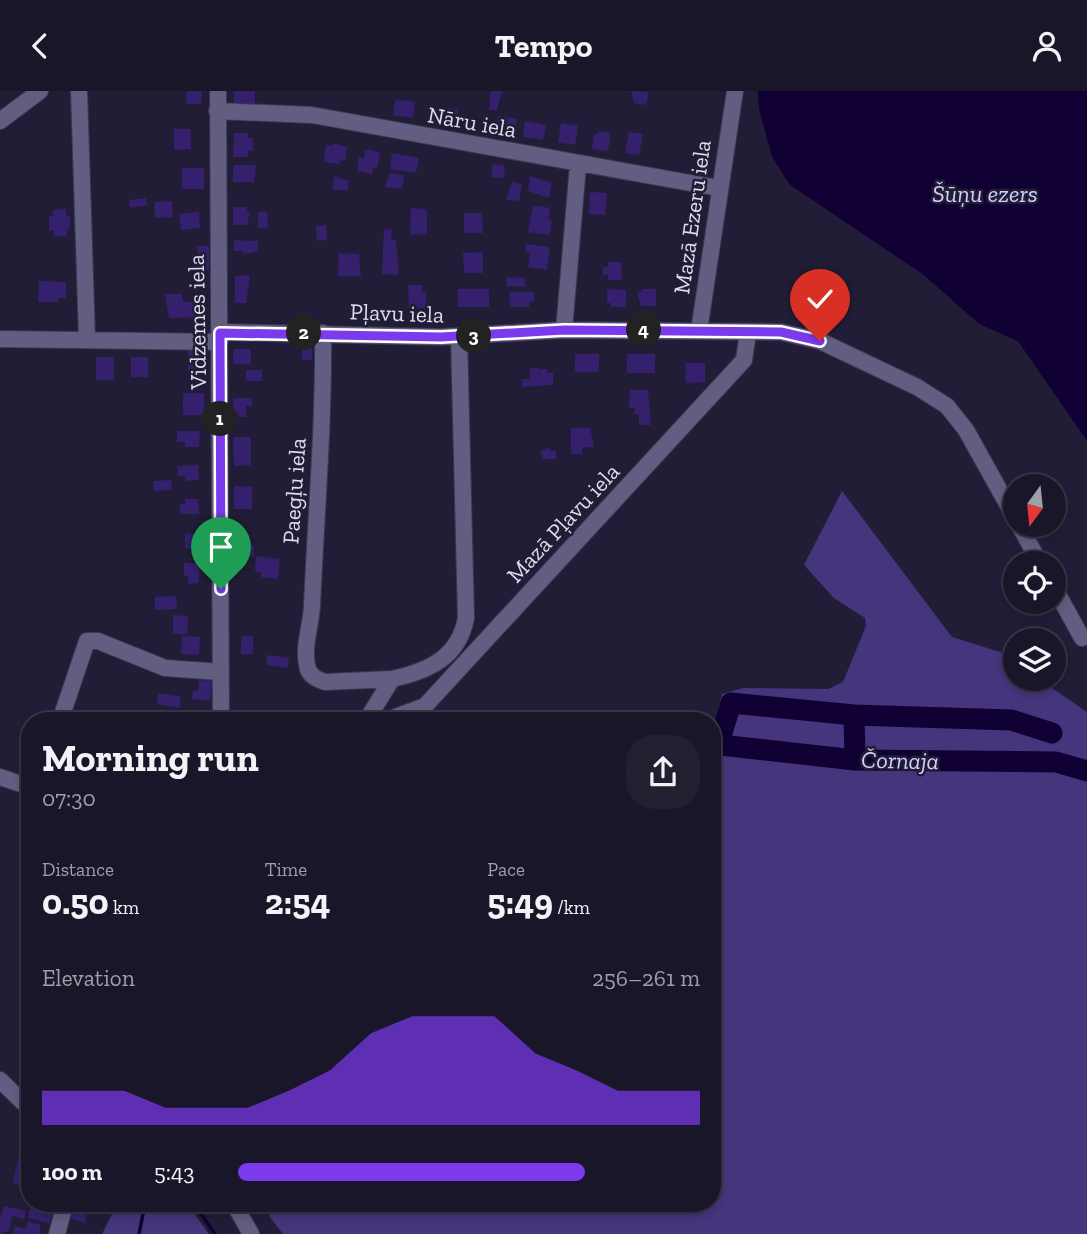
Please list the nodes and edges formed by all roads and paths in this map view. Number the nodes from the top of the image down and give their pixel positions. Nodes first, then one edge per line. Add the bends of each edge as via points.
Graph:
1 (40, 91) edge
2 (79, 91) edge
3 (218, 91) edge
4 (735, 91) edge
5 (217, 111) junction
6 (0, 121) edge
7 (578, 165) junction
8 (718, 188) junction
9 (564, 330) junction
10 (699, 331) junction
11 (748, 332) junction
12 (323, 333) junction
13 (220, 337) junction
14 (459, 337) junction
15 (0, 338) edge
16 (87, 338) junction
17 (1003, 496) edge
18 (1066, 609) edge
19 (1082, 638) dead end
20 (221, 672) junction
21 (393, 679) junction
22 (64, 712) edge
23 (221, 712) edge
24 (372, 712) edge
25 (409, 712) edge
26 (0, 777) edge
27 (21, 784) edge
28 (0, 1080) edge
29 (21, 1100) edge
30 (63, 1212) edge
31 (238, 1212) edge
32 (57, 1234) edge
33 (251, 1234) edge

1 - 6 street
2 - 16 street
3 - 5 street, Vidzemes iela
4 - 8 street, Mazā Ezeru iela
5 - 7 street, Nāru iela via 312,115
5 - 13 street, Vidzemes iela
7 - 8 street, Nāru iela
7 - 9 street
8 - 10 street, Mazā Ezeru iela
9 - 10 street, Pļavu iela
9 - 14 street, Pļavu iela
10 - 11 street
11 - 17 street via 781,332 820,341 947,406 966,430
11 - 25 street, Mazā Pļavu iela via 744,360 425,706
12 - 13 street, Pļavu iela
12 - 14 street, Pļavu iela
12 - 21 street, Paegļu iela via 319,503 307,669 325,682
13 - 16 street, Pļavu iela
13 - 20 street, Vidzemes iela
14 - 21 street via 463,636 437,664
15 - 16 street, Pļavu iela
18 - 19 street
20 - 22 street via 165,668 98,641 87,641
20 - 23 street, Vidzemes iela
21 - 24 street
26 - 27 street
28 - 29 street
30 - 32 street
31 - 33 street

